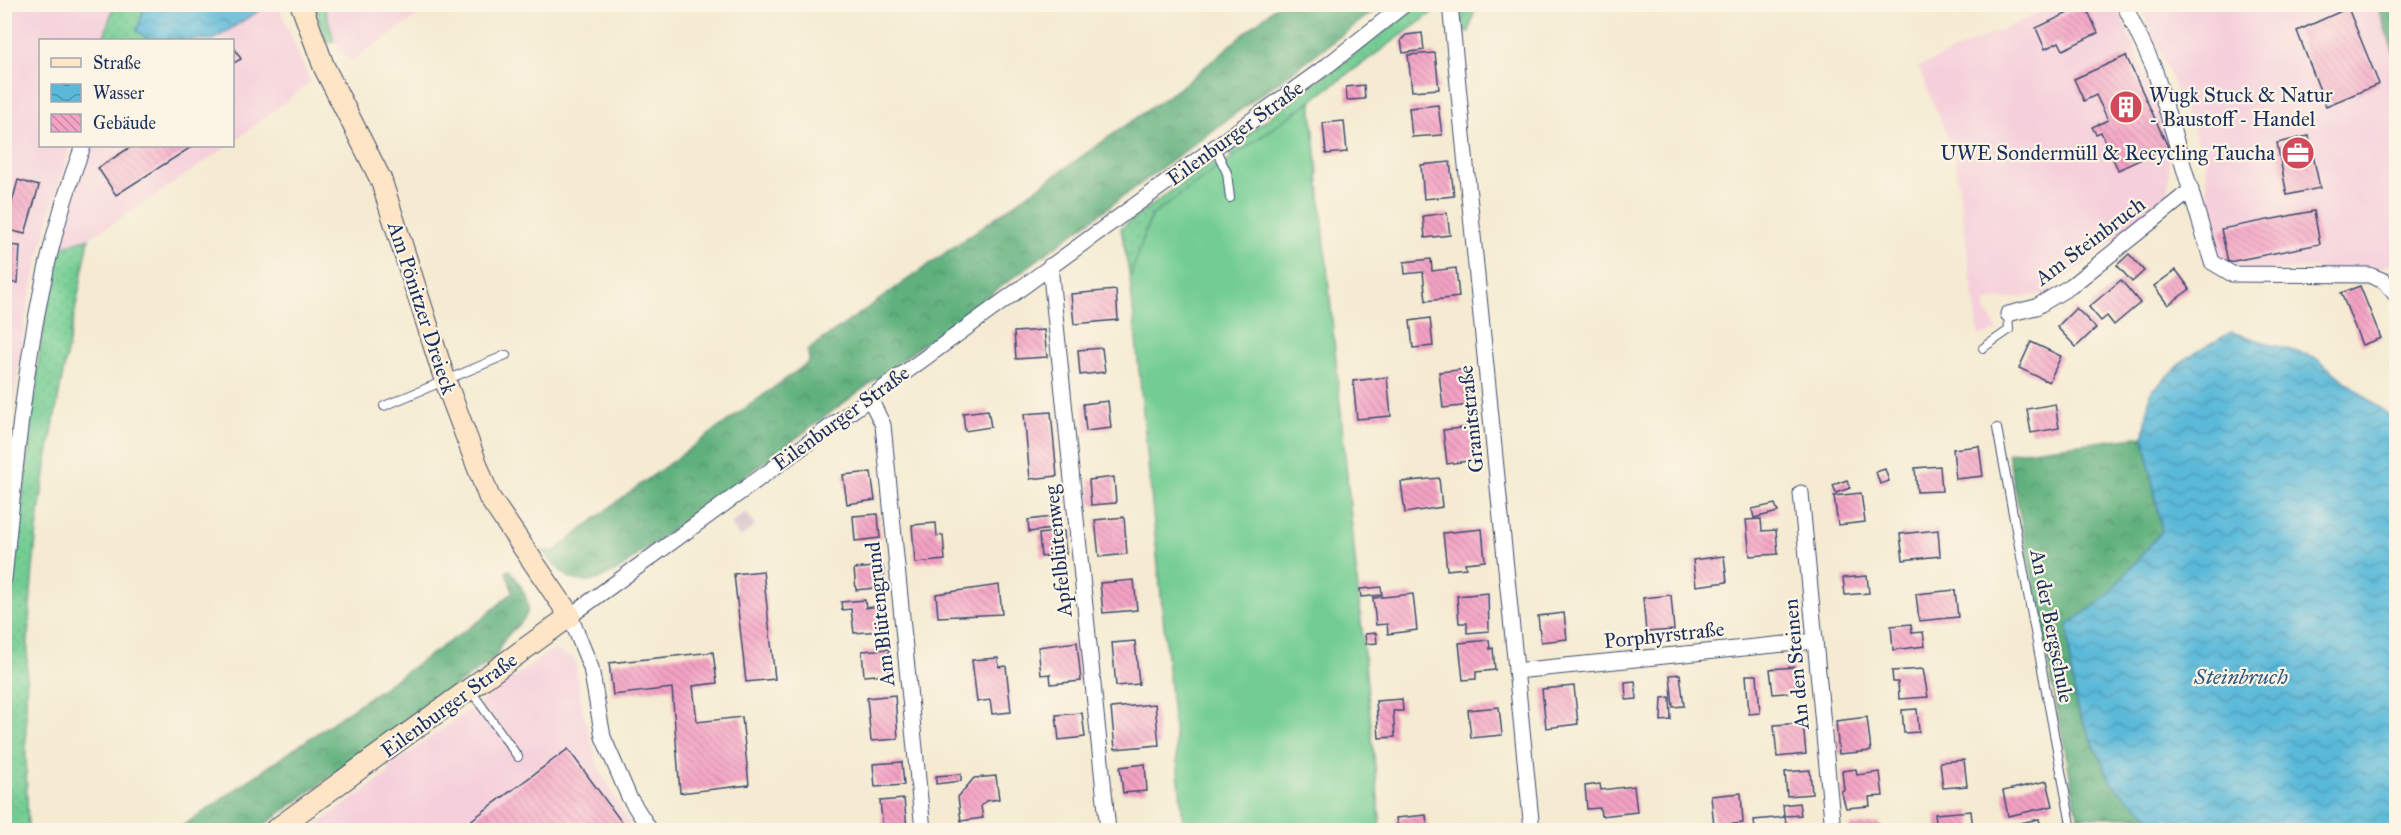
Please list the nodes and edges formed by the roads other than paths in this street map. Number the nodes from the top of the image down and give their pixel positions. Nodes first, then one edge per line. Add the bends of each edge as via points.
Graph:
1 (301, 4) edge
2 (1405, 4) edge
3 (1450, 4) edge
4 (2124, 4) edge
5 (83, 147) edge
6 (1215, 148) junction
7 (2191, 190) junction
8 (1230, 198) dead end
9 (1050, 266) junction
10 (2397, 295) edge
11 (2008, 314) joint
12 (1983, 348) dead end
13 (506, 355) dead end
14 (445, 380) junction
15 (869, 397) junction
16 (384, 406) dead end
17 (1997, 428) dead end
18 (10, 469) edge
19 (1801, 493) dead end
20 (4, 579) edge
21 (570, 616) junction
22 (1815, 641) junction
23 (1516, 671) junction
24 (470, 690) junction
25 (518, 757) dead end
26 (275, 831) edge
27 (650, 831) edge
28 (923, 831) edge
29 (1108, 831) edge
30 (1532, 831) edge
31 (1833, 831) edge
32 (2072, 831) edge

1 - 14 street, Am Pönitzer Dreieck via 324,67 381,180
2 - 6 street, Eilenburger Straße
3 - 23 street, Granitstraße
4 - 7 street via 2154,68
5 - 18 street via 49,258
6 - 8 lane via 1227,172
6 - 9 street, Eilenburger Straße
7 - 10 street via 2212,262 2221,270 2232,274 2369,275 2384,281
7 - 11 street, Am Steinbruch via 2049,300
9 - 15 street, Eilenburger Straße
9 - 29 street, Apfelblütenweg
11 - 12 lane via 2009,330
13 - 14 lane
14 - 16 lane
14 - 21 street, Am Pönitzer Dreieck via 489,497
15 - 21 street, Eilenburger Straße
15 - 28 street, Am Blütengrund via 883,426
17 - 32 lane, An der Bergschule
18 - 20 street
19 - 22 street, An den Steinen
21 - 24 street, Eilenburger Straße
21 - 27 street via 591,668 603,737 629,797
22 - 23 street, Porphyrstraße
22 - 31 street, An den Steinen
23 - 30 street, Granitstraße
24 - 25 lane
24 - 26 street, Eilenburger Straße

